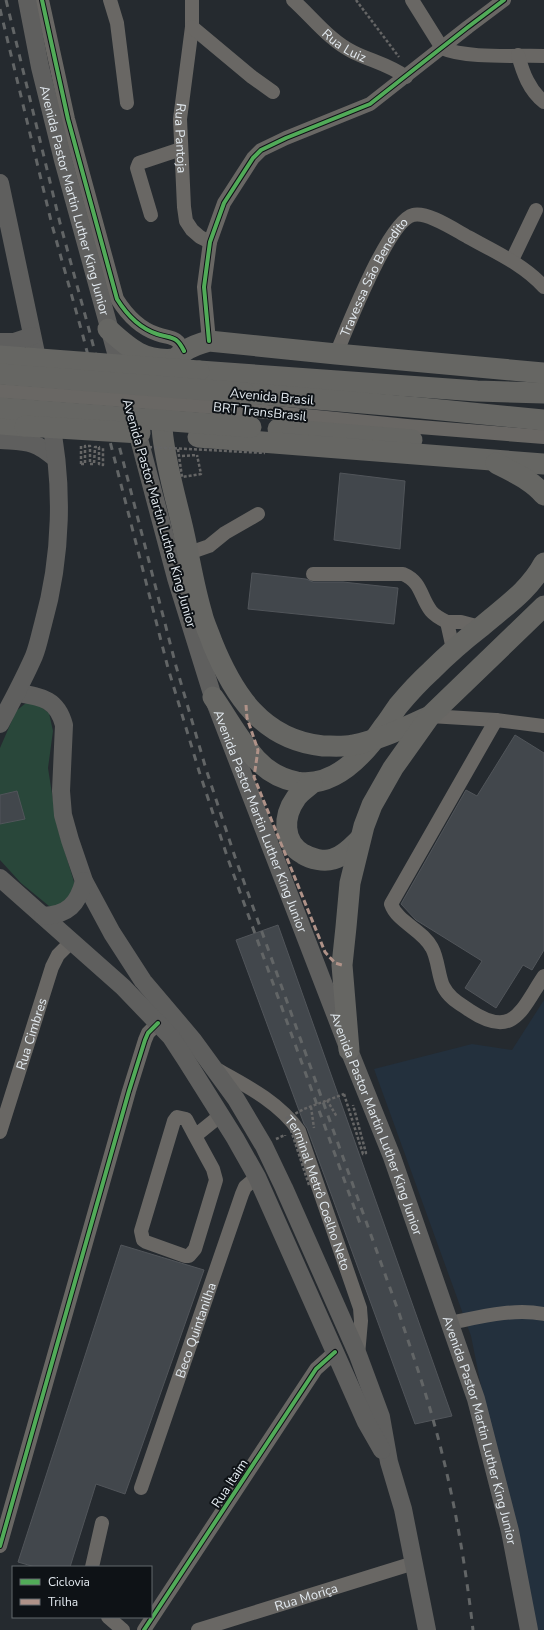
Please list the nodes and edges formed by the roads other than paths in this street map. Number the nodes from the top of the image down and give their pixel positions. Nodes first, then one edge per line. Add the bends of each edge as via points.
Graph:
1 (27, 0) edge
2 (42, 0) edge
3 (110, 0) edge
4 (192, 0) edge
5 (412, 0) edge
6 (504, 0) edge
7 (302, 2) edge
8 (192, 27) junction
9 (442, 48) junction
10 (518, 55) junction
11 (544, 56) edge
12 (408, 75) junction
13 (273, 92) dead end
14 (544, 102) edge
15 (127, 103) dead end
16 (181, 149) junction
17 (1, 189) edge
18 (536, 210) dead end
19 (151, 215) dead end
20 (210, 242) junction
21 (512, 260) junction
22 (544, 287) edge
23 (108, 329) junction
24 (32, 336) junction
25 (209, 341) junction
26 (0, 342) edge
27 (336, 354) junction
28 (180, 355) junction
29 (0, 356) edge
30 (0, 374) edge
31 (544, 374) edge
32 (0, 383) edge
33 (0, 391) edge
34 (544, 394) edge
35 (233, 400) junction
36 (0, 408) edge
37 (544, 420) edge
38 (0, 424) edge
39 (544, 426) edge
40 (544, 437) edge
41 (0, 440) edge
42 (55, 450) junction
43 (544, 452) edge
44 (490, 460) junction
45 (544, 464) edge
46 (544, 495) edge
47 (258, 514) dead end
48 (189, 553) junction
49 (544, 563) edge
50 (312, 574) dead end
51 (544, 606) edge
52 (447, 622) junction
53 (480, 627) junction
54 (453, 649) junction
55 (18, 692) junction
56 (213, 697) junction
57 (430, 716) junction
58 (496, 720) junction
59 (0, 722) edge
60 (544, 726) edge
61 (374, 740) junction
62 (312, 783) junction
63 (360, 840) junction
64 (0, 878) edge
65 (84, 881) junction
66 (43, 916) junction
67 (72, 941) junction
68 (544, 976) edge
69 (158, 1023) junction
70 (349, 1050) junction
71 (215, 1068) junction
72 (221, 1114) junction
73 (0, 1132) edge
74 (195, 1136) junction
75 (257, 1177) junction
76 (544, 1314) edge
77 (450, 1323) junction
78 (335, 1352) junction
79 (358, 1355) junction
80 (389, 1462) junction
81 (141, 1488) dead end
82 (102, 1523) dead end
83 (0, 1546) edge
84 (414, 1563) junction
85 (92, 1566) edge
86 (109, 1618) edge
87 (152, 1618) edge
88 (152, 1618) edge
89 (123, 1630) edge
90 (144, 1630) edge
91 (198, 1630) edge
92 (427, 1630) edge
93 (529, 1630) edge

1 - 23 main road, Avenida Pastor Martin Luther King Junior via 46,91
2 - 28 street via 68,119 117,299 125,313 134,321 156,334 180,342
3 - 15 street via 117,23
4 - 8 street, Rua Pantoja
5 - 9 street
6 - 9 street
7 - 12 street, Rua Luiz via 315,23 334,40 353,52
8 - 13 street
8 - 16 street, Rua Pantoja via 180,119
9 - 10 street via 465,54
9 - 12 street
10 - 11 street
10 - 14 street via 524,75 537,97
12 - 20 street via 370,104 261,150 224,203
16 - 19 street via 139,163 137,168
16 - 20 street, Rua Pantoja via 186,221 200,237
17 - 24 main road
18 - 21 street
20 - 25 street via 204,287
21 - 22 street
21 - 27 street, Travessa Sāo Benedito via 446,225 414,214 405,219 383,249
23 - 28 highway via 141,355 161,360
23 - 56 main road, Avenida Pastor Martin Luther King Junior via 176,578
24 - 26 main road via 14,342
24 - 42 main road
25 - 27 highway
25 - 28 highway via 194,344
27 - 31 highway
28 - 48 highway via 168,373 162,398 162,432
29 - 34 highway, Avenida Brasil, bridge
30 - 35 highway, Avenida Brasil, bridge
32 - 35 street, BRT TransBrasil
33 - 35 street, BRT TransBrasil, bridge
35 - 37 highway, Avenida Brasil via 421,408
35 - 39 street, BRT TransBrasil
35 - 40 street, BRT TransBrasil via 407,426
36 - 43 highway, bridge
38 - 44 highway, bridge via 198,446
41 - 42 main road via 25,442
42 - 55 main road via 59,522 57,562 51,596 34,655
44 - 45 highway
44 - 46 highway via 518,475
47 - 48 street via 225,532 209,546
48 - 61 highway via 202,615 218,656 246,705 265,724 299,742 352,746
49 - 53 highway via 538,575 521,594
50 - 52 street via 403,574 414,580 431,612
51 - 57 highway
52 - 53 street via 461,622
52 - 54 street
53 - 54 highway
54 - 61 highway via 417,683
55 - 59 main road
55 - 65 main road via 38,696 50,702 58,708 62,716 63,815
56 - 62 highway via 251,753 266,769 288,780
56 - 70 main road, Avenida Pastor Martin Luther King Junior
57 - 58 street
57 - 61 highway
57 - 63 highway via 404,750 382,786
58 - 60 street
58 - 68 street via 391,904 393,911 422,934 433,948 448,994 482,1019 497,1023 508,1022 516,1017
61 - 62 highway via 338,773
62 - 63 highway via 297,798 287,818 288,838 292,845 308,857 332,860
63 - 70 highway via 350,882 342,965
64 - 66 main road
65 - 66 main road via 78,898 66,911
65 - 71 main road via 112,933 143,981
66 - 67 main road
67 - 69 main road via 123,986
67 - 73 street, Rua Cimbres via 58,955 52,967
69 - 72 main road via 171,1037
69 - 83 street via 145,1040 129,1091
70 - 77 main road, Avenida Pastor Martin Luther King Junior via 392,1157
71 - 79 main road via 264,1146
71 - 79 street, Terminal Metrô Coelho Neto via 250,1088 286,1115 299,1131 360,1308
72 - 74 street
72 - 75 main road
74 - 74 street via 186,1119 177,1118 174,1121 141,1231 146,1242 185,1256 189,1256 195,1249 216,1180 213,1169
75 - 78 main road
75 - 81 street, Beco Quintanilha via 245,1187 242,1194
76 - 77 street via 500,1314
77 - 93 main road, Avenida Pastor Martin Luther King Junior via 476,1398 506,1516
78 - 80 main road via 366,1422
78 - 88 street, Rua Itaim via 316,1369
79 - 80 main road via 381,1417
80 - 84 main road via 403,1509
82 - 85 street
84 - 91 street, Rua Moriça
84 - 92 main road
86 - 89 street
87 - 90 street, Rua Itaim

